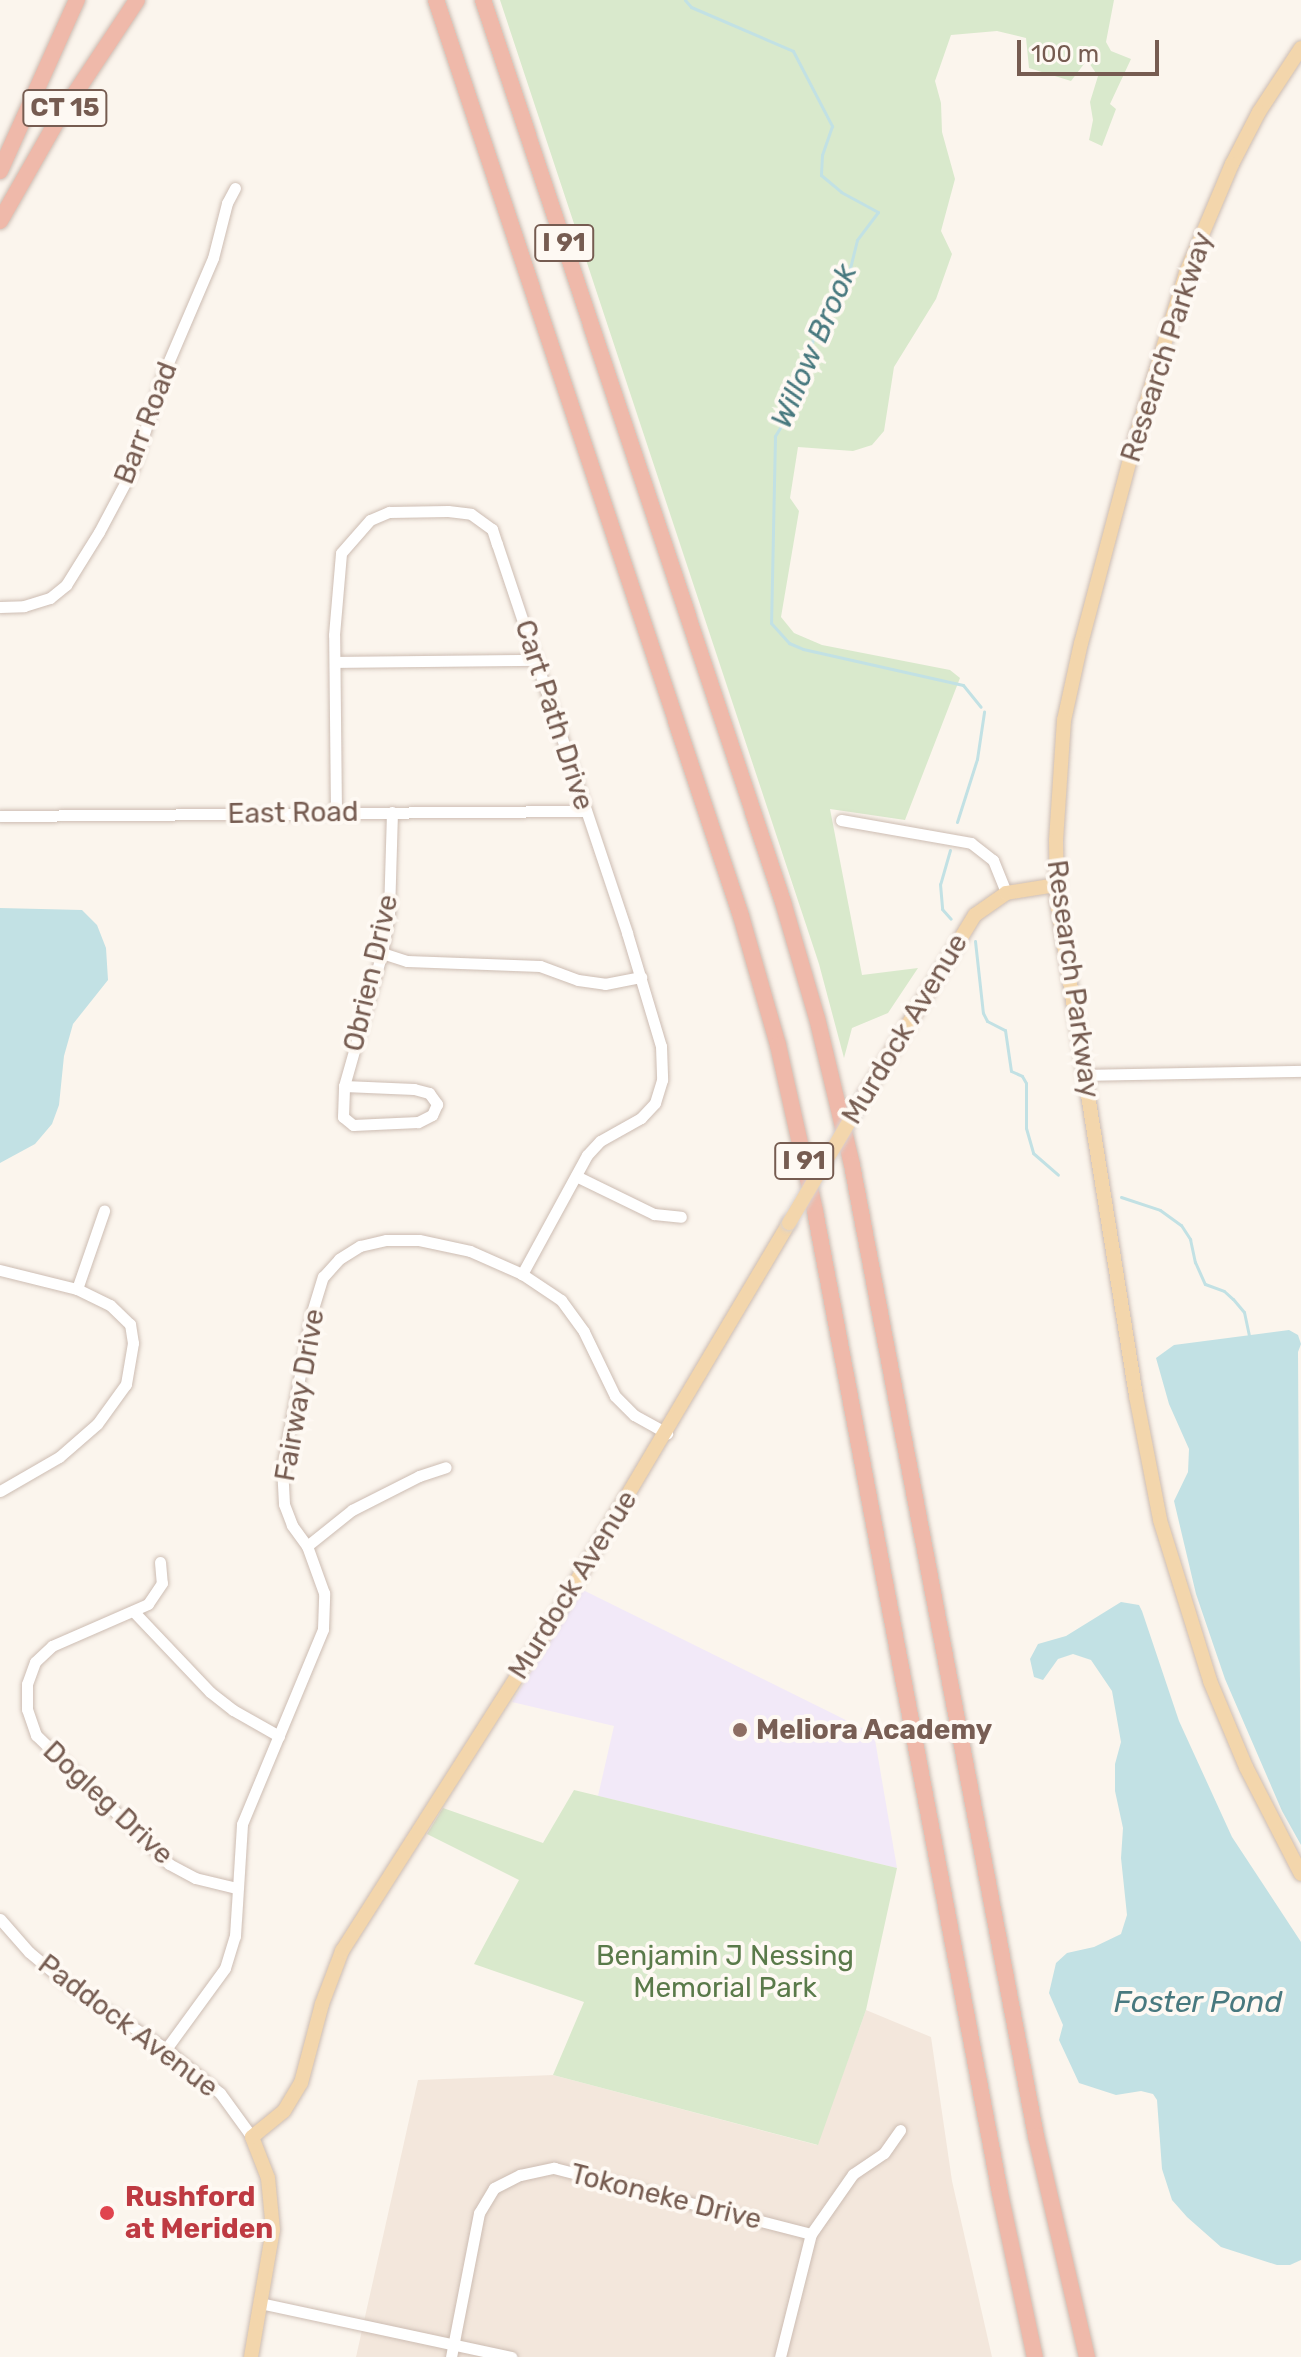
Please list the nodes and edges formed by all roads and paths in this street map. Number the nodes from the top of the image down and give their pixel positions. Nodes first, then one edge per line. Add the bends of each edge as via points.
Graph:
1 (77, 0) edge
2 (137, 0) edge
3 (436, 0) edge
4 (483, 0) edge
5 (1301, 48) edge
6 (0, 171) edge
7 (235, 188) dead end
8 (0, 221) edge
9 (0, 607) edge
10 (536, 660) junction
11 (335, 662) junction
12 (586, 811) junction
13 (336, 812) junction
14 (392, 812) junction
15 (0, 816) edge
16 (841, 820) dead end
17 (1056, 885) junction
18 (1006, 893) junction
19 (382, 953) junction
20 (641, 977) junction
21 (1301, 1071) edge
22 (1085, 1075) junction
23 (344, 1086) junction
24 (576, 1176) junction
25 (104, 1211) dead end
26 (681, 1217) dead end
27 (0, 1270) edge
28 (522, 1274) junction
29 (77, 1289) junction
30 (667, 1433) junction
31 (446, 1467) dead end
32 (0, 1491) edge
33 (307, 1546) junction
34 (160, 1562) dead end
35 (135, 1613) junction
36 (279, 1736) junction
37 (1301, 1874) edge
38 (236, 1888) junction
39 (0, 1919) edge
40 (166, 2049) junction
41 (900, 2130) dead end
42 (252, 2137) junction
43 (811, 2234) junction
44 (260, 2303) junction
45 (452, 2342) junction
46 (251, 2357) edge
47 (451, 2357) edge
48 (511, 2357) edge
49 (780, 2357) edge
50 (1035, 2357) edge
51 (1087, 2357) edge

1 - 6 highway, CT 15
2 - 8 highway, CT 15 via 60,116
3 - 50 highway, I 91 via 741,916 778,1045 815,1211
4 - 51 highway, I 91 via 817,1018 852,1165 1016,2037
5 - 17 main road, Research Parkway via 1259,112 1211,211 1186,273 1137,433 1064,720 1056,792
7 - 9 street, Barr Road via 133,468 99,532 66,585 50,598
10 - 11 street
10 - 11 street, Cart Path Drive via 492,529 471,514 448,511 389,512 354,535 341,553
10 - 12 street, Cart Path Drive
11 - 13 street, Cart Path Drive
12 - 14 street, East Road
12 - 20 street, Cart Path Drive
13 - 14 street, East Road
13 - 15 street, East Road
14 - 19 street, Obrien Drive via 392,886
16 - 18 street via 971,843 993,860
17 - 18 main road, Murdock Avenue
17 - 22 main road, Research Parkway
18 - 30 main road, Murdock Avenue, bridge via 971,919
19 - 20 street via 407,961 540,966 605,984
19 - 23 street, Obrien Drive
20 - 24 street, Cart Path Drive via 661,1046 662,1080 655,1103 641,1118 600,1141
21 - 22 street
22 - 37 main road, Research Parkway via 1148,1463 1176,1581 1228,1725
23 - 23 street, Obrien Drive via 343,1117 353,1125 418,1122 432,1115 437,1104 429,1093 414,1089
24 - 26 street via 654,1214
24 - 28 street, Cart Path Drive
25 - 29 street
27 - 29 street
28 - 30 street, Fairway Drive via 561,1300 584,1332 615,1396 634,1415
28 - 33 street, Fairway Drive via 470,1251 419,1240 386,1240 360,1246 323,1277 282,1469 284,1504
29 - 32 street via 110,1305 130,1324 133,1343 126,1384 97,1424 59,1457
30 - 42 main road, Murdock Avenue via 342,1951 301,2083 284,2111
31 - 33 street via 352,1510
33 - 36 street, Fairway Drive via 324,1593 323,1629
34 - 35 street, Dogleg Drive via 157,1595
35 - 36 street via 210,1692
35 - 38 street, Dogleg Drive via 52,1646 35,1662 27,1684 27,1709 36,1735 169,1864 195,1878
36 - 38 street, Fairway Drive via 242,1824
38 - 40 street, Fairway Drive via 235,1936 225,1968
39 - 40 street, Paddock Avenue via 71,1987
40 - 42 street, Paddock Avenue via 220,2093
41 - 43 street via 884,2153 853,2174
42 - 44 main road via 268,2178 273,2230
43 - 45 street, Tokoneke Drive via 554,2168 520,2175 494,2188 479,2213
43 - 49 street
44 - 45 street
44 - 46 main road
45 - 47 street, Tokoneke Drive
45 - 48 street

